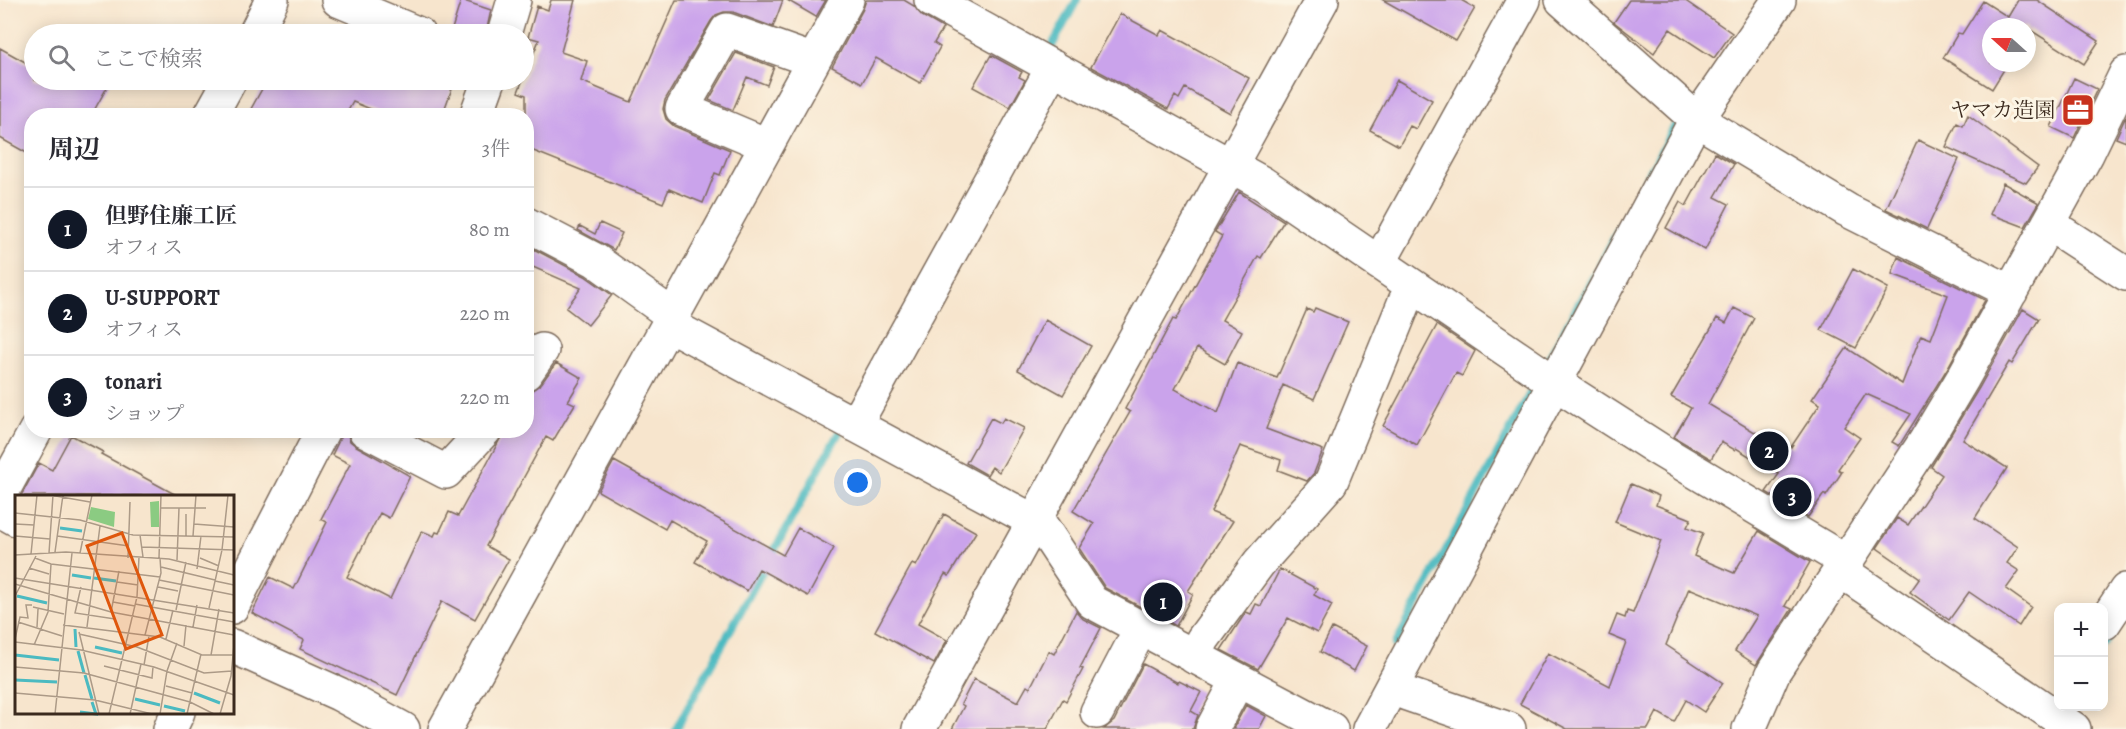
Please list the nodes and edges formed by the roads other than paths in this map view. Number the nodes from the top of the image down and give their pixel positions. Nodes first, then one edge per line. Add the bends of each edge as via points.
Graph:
1 (272, 0) edge
2 (338, 0) edge
3 (514, 0) edge
4 (847, 0) edge
5 (932, 0) edge
6 (1322, 0) edge
7 (1524, 0) edge
8 (1562, 0) edge
9 (1779, 0) edge
10 (260, 24) edge
11 (395, 24) edge
12 (507, 24) edge
13 (812, 62) junction
14 (1053, 67) junction
15 (2126, 73) edge
16 (224, 90) edge
17 (485, 90) edge
18 (214, 108) edge
19 (479, 108) edge
20 (1697, 120) junction
21 (767, 145) junction
22 (1230, 166) junction
23 (2049, 224) junction
24 (534, 228) edge
25 (1379, 263) junction
26 (2126, 274) edge
27 (1414, 287) junction
28 (2011, 292) junction
29 (670, 320) junction
30 (1555, 383) junction
31 (855, 425) junction
32 (32, 438) edge
33 (319, 438) edge
34 (380, 438) edge
35 (478, 438) edge
36 (0, 496) edge
37 (0, 510) edge
38 (15, 518) edge
39 (1034, 521) junction
40 (1843, 566) junction
41 (2126, 590) edge
42 (234, 603) edge
43 (2108, 616) edge
44 (1141, 628) junction
45 (234, 647) edge
46 (1194, 657) junction
47 (1238, 680) junction
48 (1392, 686) junction
49 (2044, 709) edge
50 (1096, 712) dead end
51 (177, 714) edge
52 (170, 729) edge
53 (403, 729) edge
54 (445, 729) edge
55 (919, 729) edge
56 (1212, 729) edge
57 (1331, 729) edge
58 (1369, 729) edge
59 (1507, 729) edge
60 (1749, 729) edge
61 (2074, 729) edge

1 - 10 street
2 - 11 street
3 - 12 street
4 - 13 street
5 - 14 street
6 - 22 street
7 - 25 street
8 - 20 street
9 - 20 street
13 - 21 street
13 - 21 street via 727,30 682,109
14 - 22 street
14 - 31 street
15 - 23 street
16 - 18 street
17 - 19 street
20 - 28 street via 1847,210
20 - 30 street
21 - 29 street
22 - 25 street via 1262,183
22 - 39 street
23 - 26 street
23 - 28 street
24 - 29 street via 595,260
25 - 27 street
27 - 30 street
27 - 46 street via 1331,482 1259,563
28 - 40 street via 1938,420
29 - 31 street
29 - 54 street
30 - 40 street via 1835,555
30 - 48 street
31 - 39 street
32 - 36 street
33 - 42 street
34 - 35 street via 446,472
37 - 38 street
39 - 44 street via 1041,525 1092,602
39 - 55 street
40 - 49 street via 1850,577
40 - 60 street via 1774,672
41 - 43 street
44 - 46 street
44 - 50 street
45 - 53 street via 339,694
46 - 47 street
47 - 56 street
47 - 57 street
48 - 58 street
48 - 59 street
49 - 61 street
51 - 52 street

